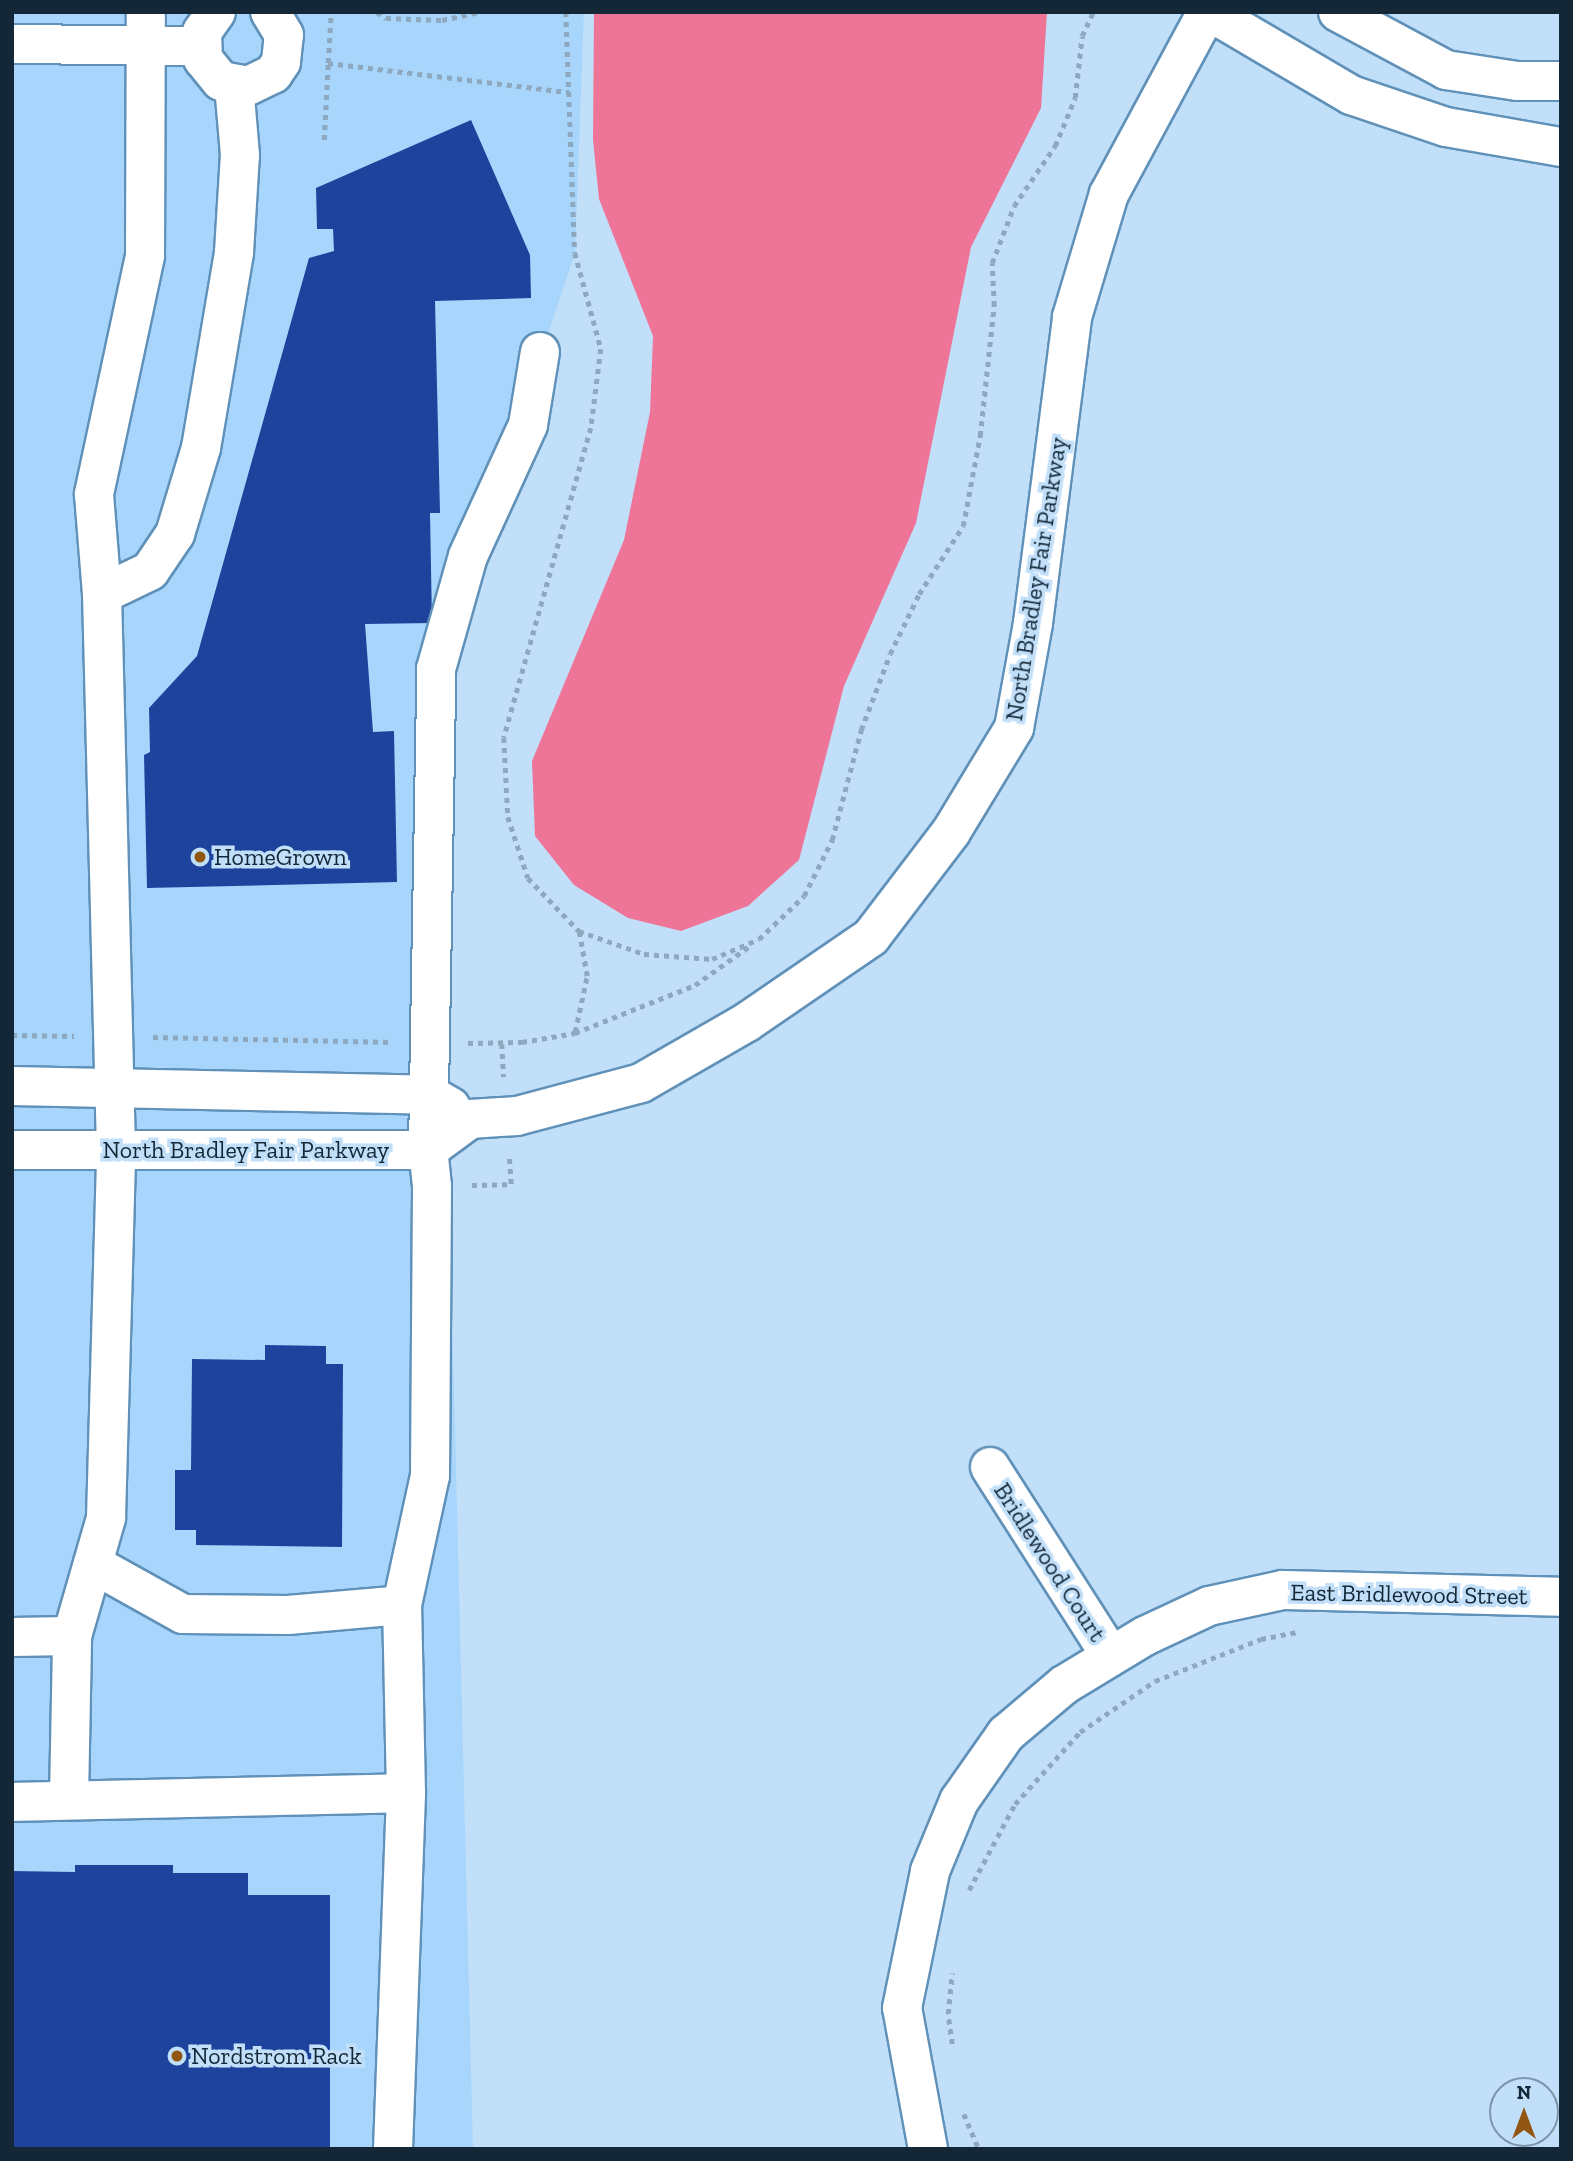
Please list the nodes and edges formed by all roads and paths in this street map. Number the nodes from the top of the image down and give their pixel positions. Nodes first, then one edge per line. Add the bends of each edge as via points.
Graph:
1 (270, 12) edge
2 (331, 12) edge
3 (377, 12) edge
4 (478, 12) edge
5 (566, 12) edge
6 (1093, 12) edge
7 (1208, 12) edge
8 (1338, 12) edge
9 (146, 29) edge
10 (208, 29) edge
11 (12, 44) edge
12 (328, 63) junction
13 (1561, 81) edge
14 (234, 85) junction
15 (569, 92) junction
16 (324, 140) dead end
17 (1561, 146) edge
18 (540, 352) dead end
19 (102, 594) junction
20 (579, 931) junction
21 (575, 1033) dead end
22 (12, 1086) edge
23 (115, 1087) junction
24 (430, 1095) junction
25 (470, 1119) junction
26 (12, 1150) edge
27 (116, 1150) junction
28 (428, 1150) junction
29 (990, 1467) dead end
30 (93, 1564) junction
31 (1561, 1597) edge
32 (402, 1605) junction
33 (1310, 1630) dead end
34 (72, 1636) junction
35 (12, 1637) edge
36 (1111, 1656) junction
37 (406, 1793) junction
38 (69, 1799) junction
39 (12, 1802) edge
40 (966, 1895) dead end
41 (954, 1960) dead end
42 (953, 2053) dead end
43 (960, 2105) dead end
44 (393, 2149) edge
45 (928, 2149) edge
46 (979, 2149) edge

1 - 14 street via 284,35 281,62 261,82
2 - 12 path
3 - 4 path via 386,18 442,20
5 - 15 path
6 - 20 path via 1083,36 1075,98 1055,146 1014,206 992,263 994,306 980,436 963,526 919,594 890,654 861,730 832,840 804,896 759,939 712,959 644,954
7 - 17 street via 1350,95 1446,127
7 - 25 street, North Bradley Fair Parkway via 1109,194 1072,317 1033,623 1014,728 951,832 871,937 747,1022 641,1083 517,1116
8 - 13 street via 1446,70 1517,81
9 - 10 street
9 - 11 street
9 - 19 street via 145,256 94,494
10 - 14 street via 210,72
12 - 15 path
12 - 16 path
14 - 19 street via 240,155 234,252 201,448 175,534 150,571
15 - 20 path via 575,253 601,349 591,428 504,738 508,817 528,878
18 - 24 street via 528,425 468,556 436,669
19 - 23 street
20 - 21 path via 587,976
22 - 23 street
23 - 24 street
23 - 27 street
24 - 25 street
24 - 28 street
25 - 28 street
26 - 27 street, North Bradley Fair Parkway
27 - 28 street, North Bradley Fair Parkway
27 - 30 street via 106,1518
28 - 32 street via 432,1186 430,1476
29 - 36 street, Bridlewood Court
30 - 32 street via 183,1614 288,1615
30 - 34 street
31 - 36 street, East Bridlewood Street via 1283,1590 1209,1606
32 - 37 street
33 - 40 path via 1261,1639 1155,1681 1080,1732 1015,1804
34 - 35 street
34 - 38 street
36 - 45 street, East Bridlewood Street via 1064,1685 1006,1734 959,1801 930,1871 902,2008
37 - 38 street
37 - 44 street
38 - 39 street
41 - 42 path via 948,2014
43 - 46 path

